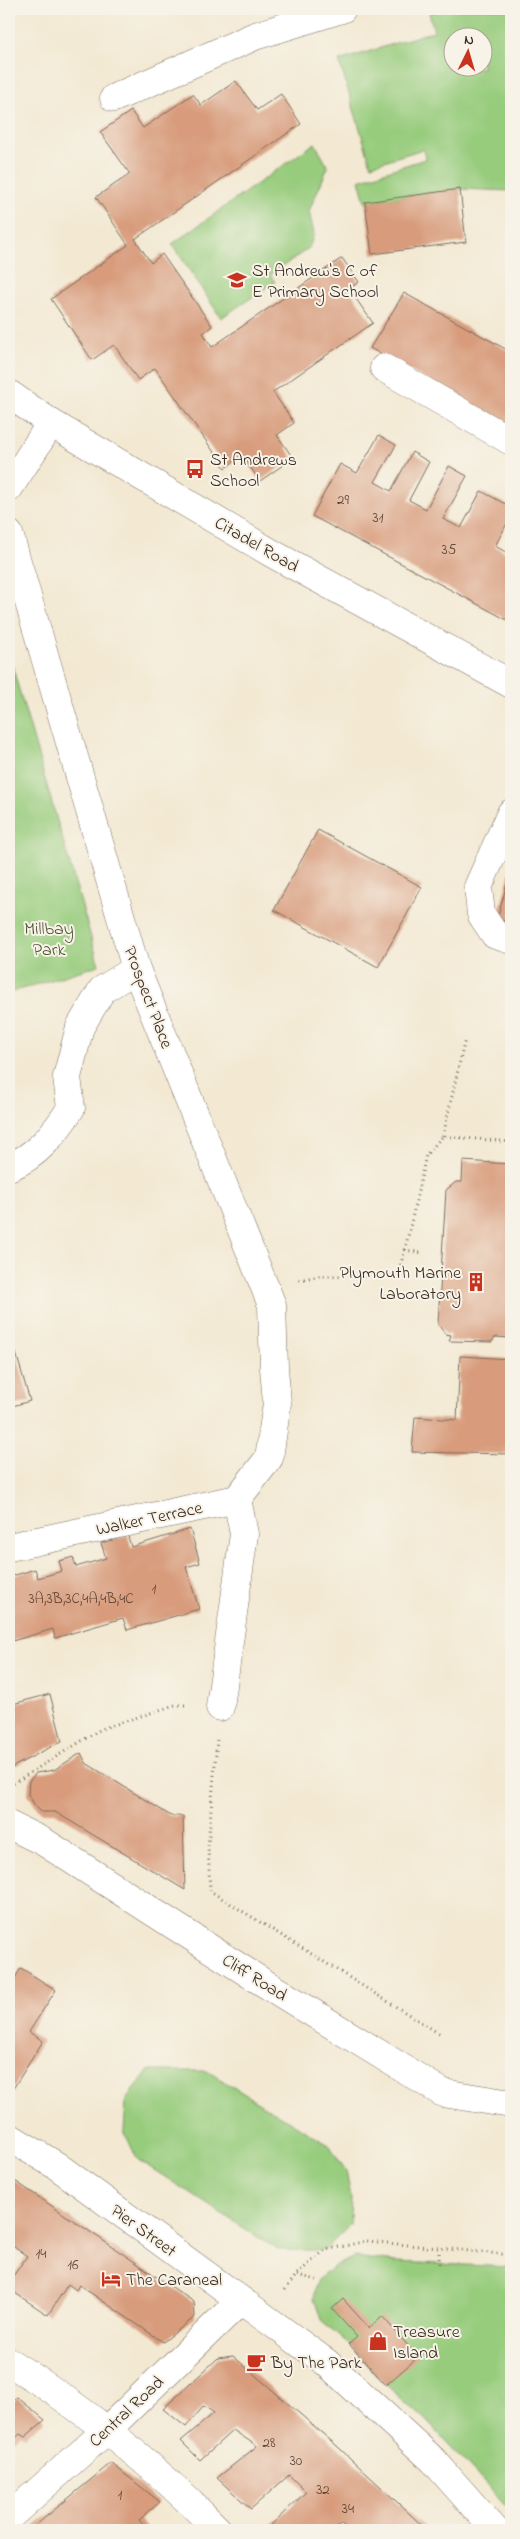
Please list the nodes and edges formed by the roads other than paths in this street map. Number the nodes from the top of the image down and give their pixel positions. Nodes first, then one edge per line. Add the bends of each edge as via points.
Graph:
1 (342, 9) edge
2 (114, 98) dead end
3 (384, 368) dead end
4 (9, 394) edge
5 (51, 423) junction
6 (511, 441) edge
7 (9, 488) edge
8 (9, 534) edge
9 (511, 684) edge
10 (511, 813) edge
11 (511, 940) edge
12 (136, 968) junction
13 (9, 1167) edge
14 (237, 1499) junction
15 (9, 1547) edge
16 (220, 1707) road end
17 (9, 1825) edge
18 (511, 2104) edge
19 (9, 2138) edge
20 (240, 2301) junction
21 (9, 2362) edge
22 (108, 2429) junction
23 (9, 2517) edge
24 (218, 2530) edge
25 (495, 2530) edge

1 - 2 street via 255,36
3 - 6 street
4 - 5 street, Citadel Road
5 - 7 street
5 - 9 street, Citadel Road via 273,554
8 - 12 street, Prospect Place
10 - 11 street via 478,887 482,914 495,935
12 - 13 street via 102,990 80,1027 67,1077 71,1108 54,1135 22,1162
12 - 14 street, Prospect Place via 272,1305 277,1403 269,1458
14 - 15 street, Walker Terrace
14 - 16 street via 244,1534
17 - 18 street, Cliff Road via 44,1842 443,2093
19 - 20 street, Pier Street via 57,2166
20 - 22 street, Central Road
20 - 25 street, Pier Street via 327,2363 433,2460
21 - 22 street
22 - 23 street, Central Road
22 - 24 street via 172,2483

